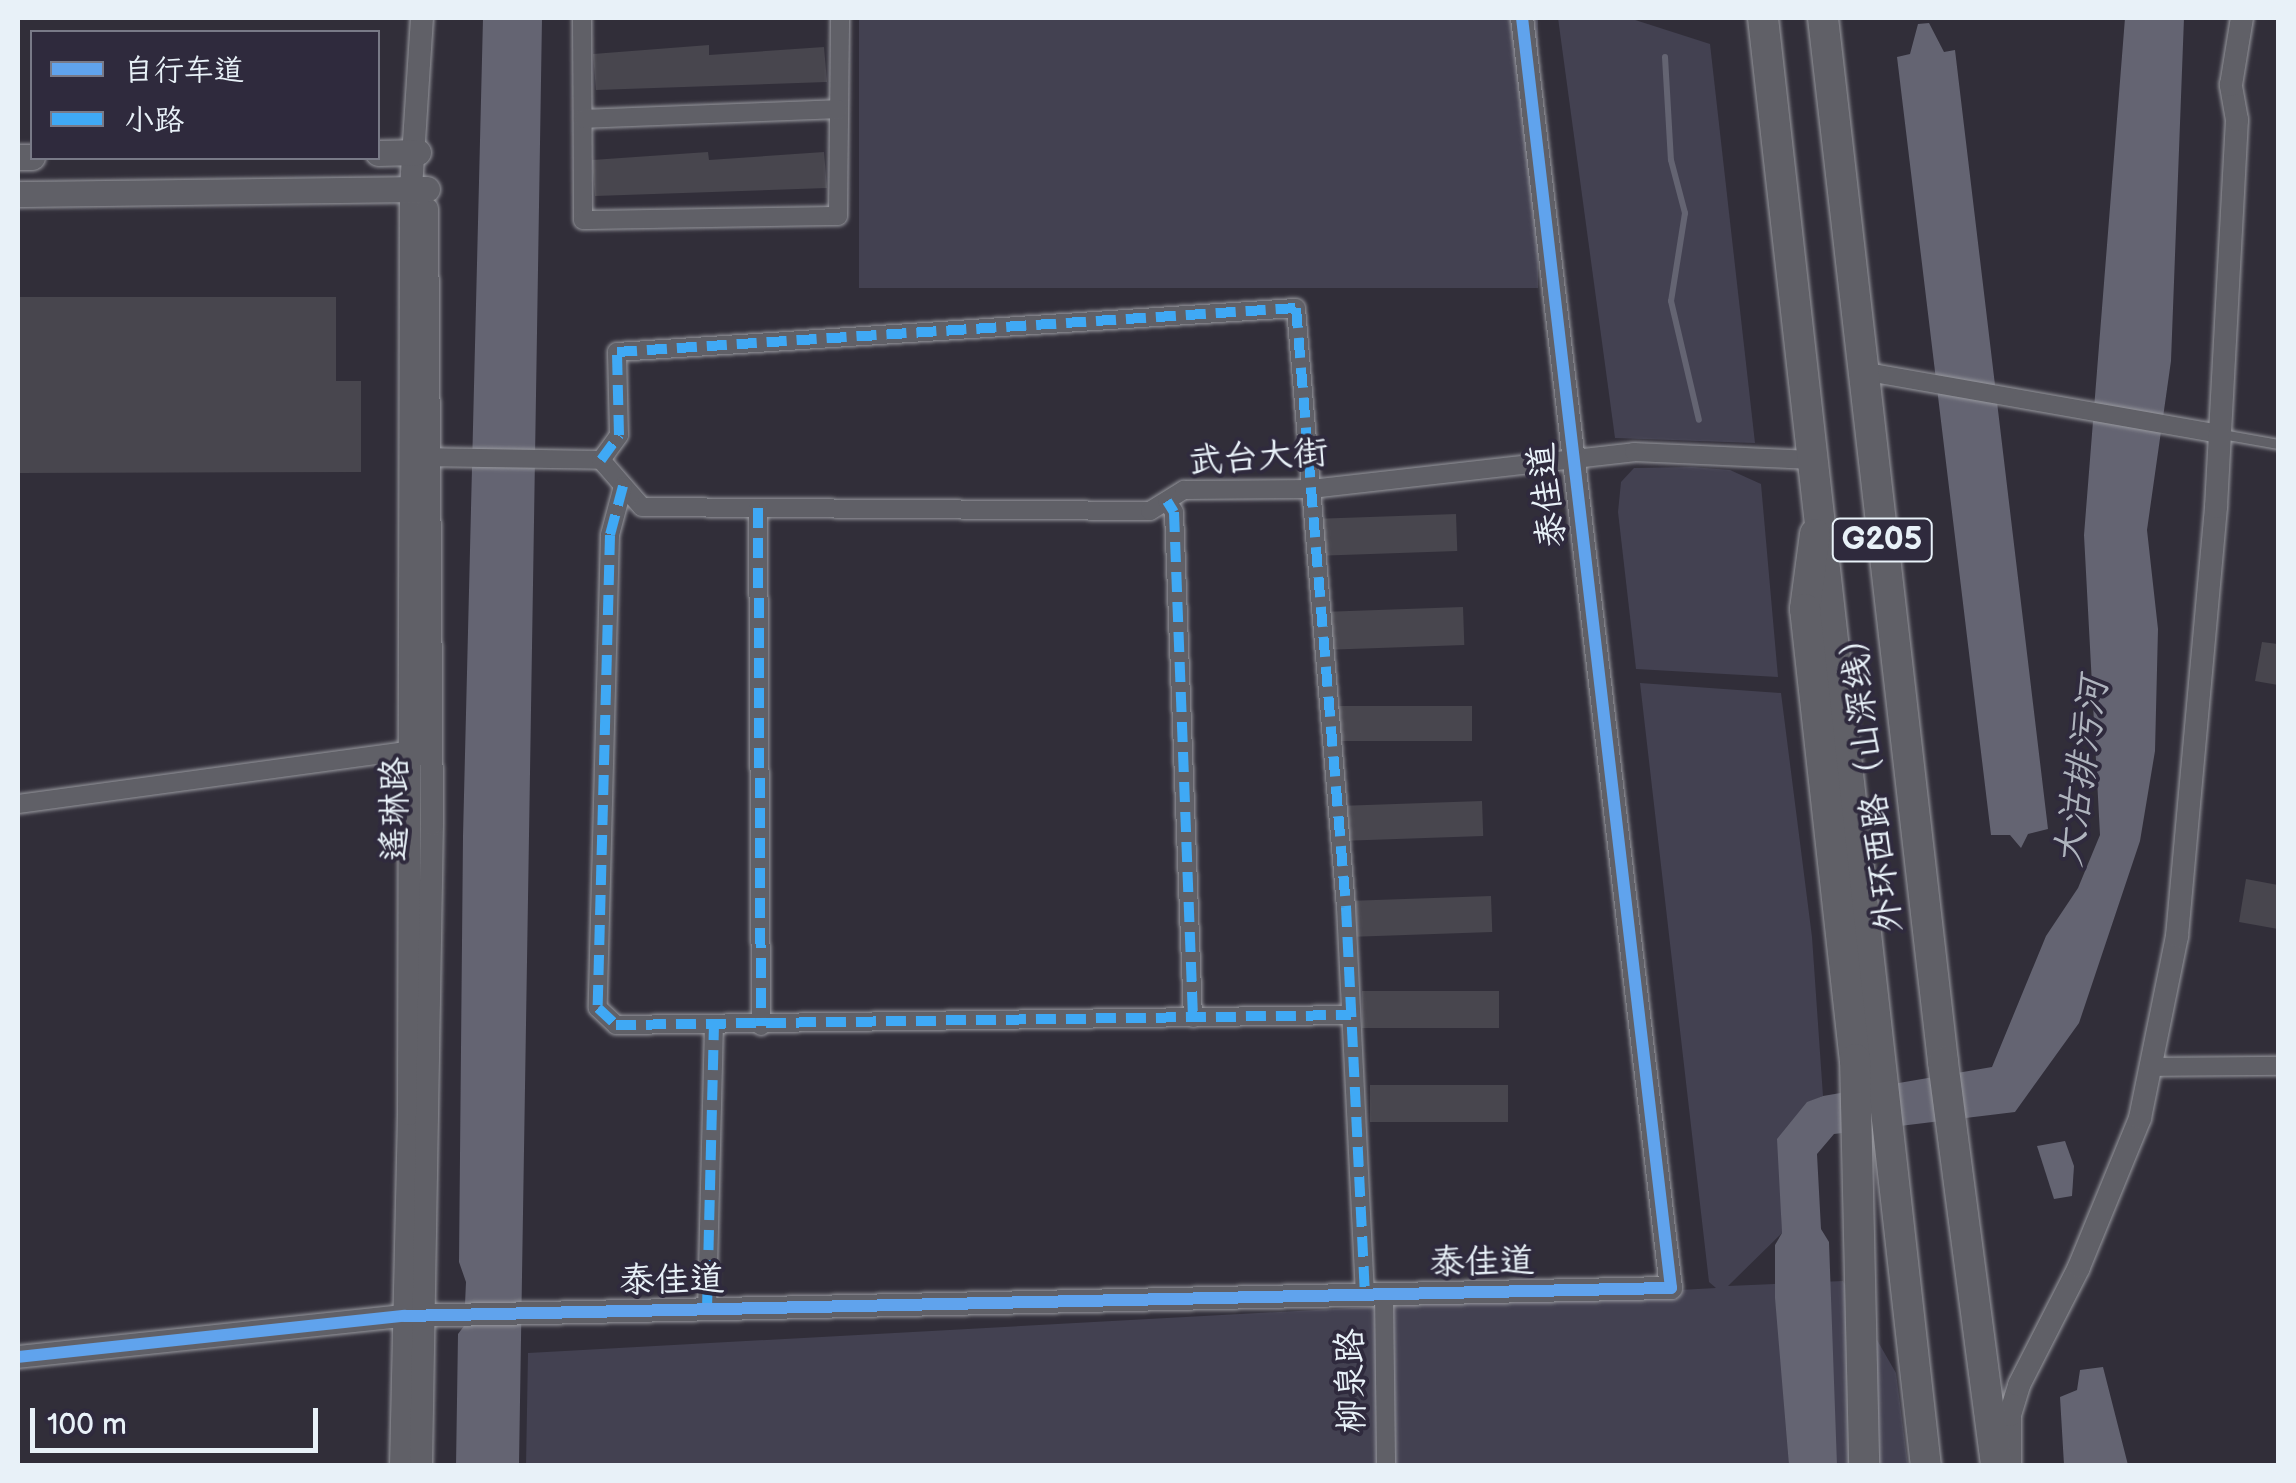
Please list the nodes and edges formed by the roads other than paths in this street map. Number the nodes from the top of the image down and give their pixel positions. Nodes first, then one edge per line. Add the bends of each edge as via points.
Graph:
1 (422, 18) edge
2 (582, 18) edge
3 (840, 18) edge
4 (1522, 18) edge
5 (1764, 18) edge
6 (1823, 18) edge
7 (2242, 18) edge
8 (839, 109) junction
9 (583, 119) junction
10 (418, 152) junction
11 (380, 153) edge
12 (419, 188) junction
13 (18, 194) edge
14 (1862, 370) junction
15 (2220, 434) junction
16 (2278, 444) edge
17 (420, 457) junction
18 (1574, 458) junction
19 (601, 460) junction
20 (1812, 460) junction
21 (623, 486) junction
22 (1311, 489) junction
23 (1167, 500) junction
24 (758, 508) junction
25 (421, 749) junction
26 (18, 804) edge
27 (1351, 1015) junction
28 (1193, 1018) junction
29 (761, 1026) junction
30 (714, 1027) junction
31 (1870, 1059) junction
32 (2278, 1066) edge
33 (2154, 1067) junction
34 (1374, 1296) junction
35 (707, 1310) junction
36 (423, 1315) junction
37 (18, 1357) edge
38 (401, 1466) edge
39 (421, 1466) edge
40 (1386, 1466) edge
41 (1864, 1466) edge
42 (1926, 1466) edge
43 (1996, 1466) edge
44 (2010, 1466) edge

1 - 10 street, 遥琳路
2 - 9 street
3 - 8 street
4 - 18 street, 泰佳道
5 - 20 highway, 外环西路（山深线） / G205
6 - 14 highway, 外环西路（山深线） / G205
7 - 15 street via 2231,86 2238,120
8 - 9 street
8 - 9 street via 838,216 584,220
10 - 11 main road
10 - 12 street, 遥琳路
12 - 13 main road
12 - 17 street, 遥琳路
14 - 15 street
14 - 43 highway, 外环西路（山深线） / G205
15 - 16 lane
15 - 33 street via 2177,936
17 - 19 street
17 - 25 street, 遥琳路
18 - 20 street, 武台大街 via 1682,450
18 - 22 street, 武台大街
18 - 34 street, 泰佳道 via 1671,1288
19 - 21 street, 武台大街
19 - 22 street, 柳泉路 via 619,435 617,352 1296,308
20 - 31 highway, 外环西路（山深线） / G205 via 1838,636
21 - 24 street, 武台大街 via 642,508
21 - 30 street via 610,535 598,1008 616,1025
22 - 23 street, 武台大街 via 1184,490
22 - 27 street, 柳泉路
23 - 24 street, 武台大街 via 1150,511
23 - 28 street via 1174,512
24 - 29 street
25 - 26 street
25 - 36 street, 遥琳路
27 - 28 street
27 - 34 street, 柳泉路
28 - 29 street
29 - 30 street
30 - 35 street
31 - 41 highway
31 - 42 highway, 外环西路（山深线） / G205
32 - 33 street
33 - 44 street via 2079,1267 2019,1385 2010,1414
34 - 35 street, 泰佳道
34 - 40 street, 柳泉路
35 - 36 street, 泰佳道
36 - 37 street, 泰佳道
36 - 38 street, 遥琳路
36 - 39 street, 遥琳路

